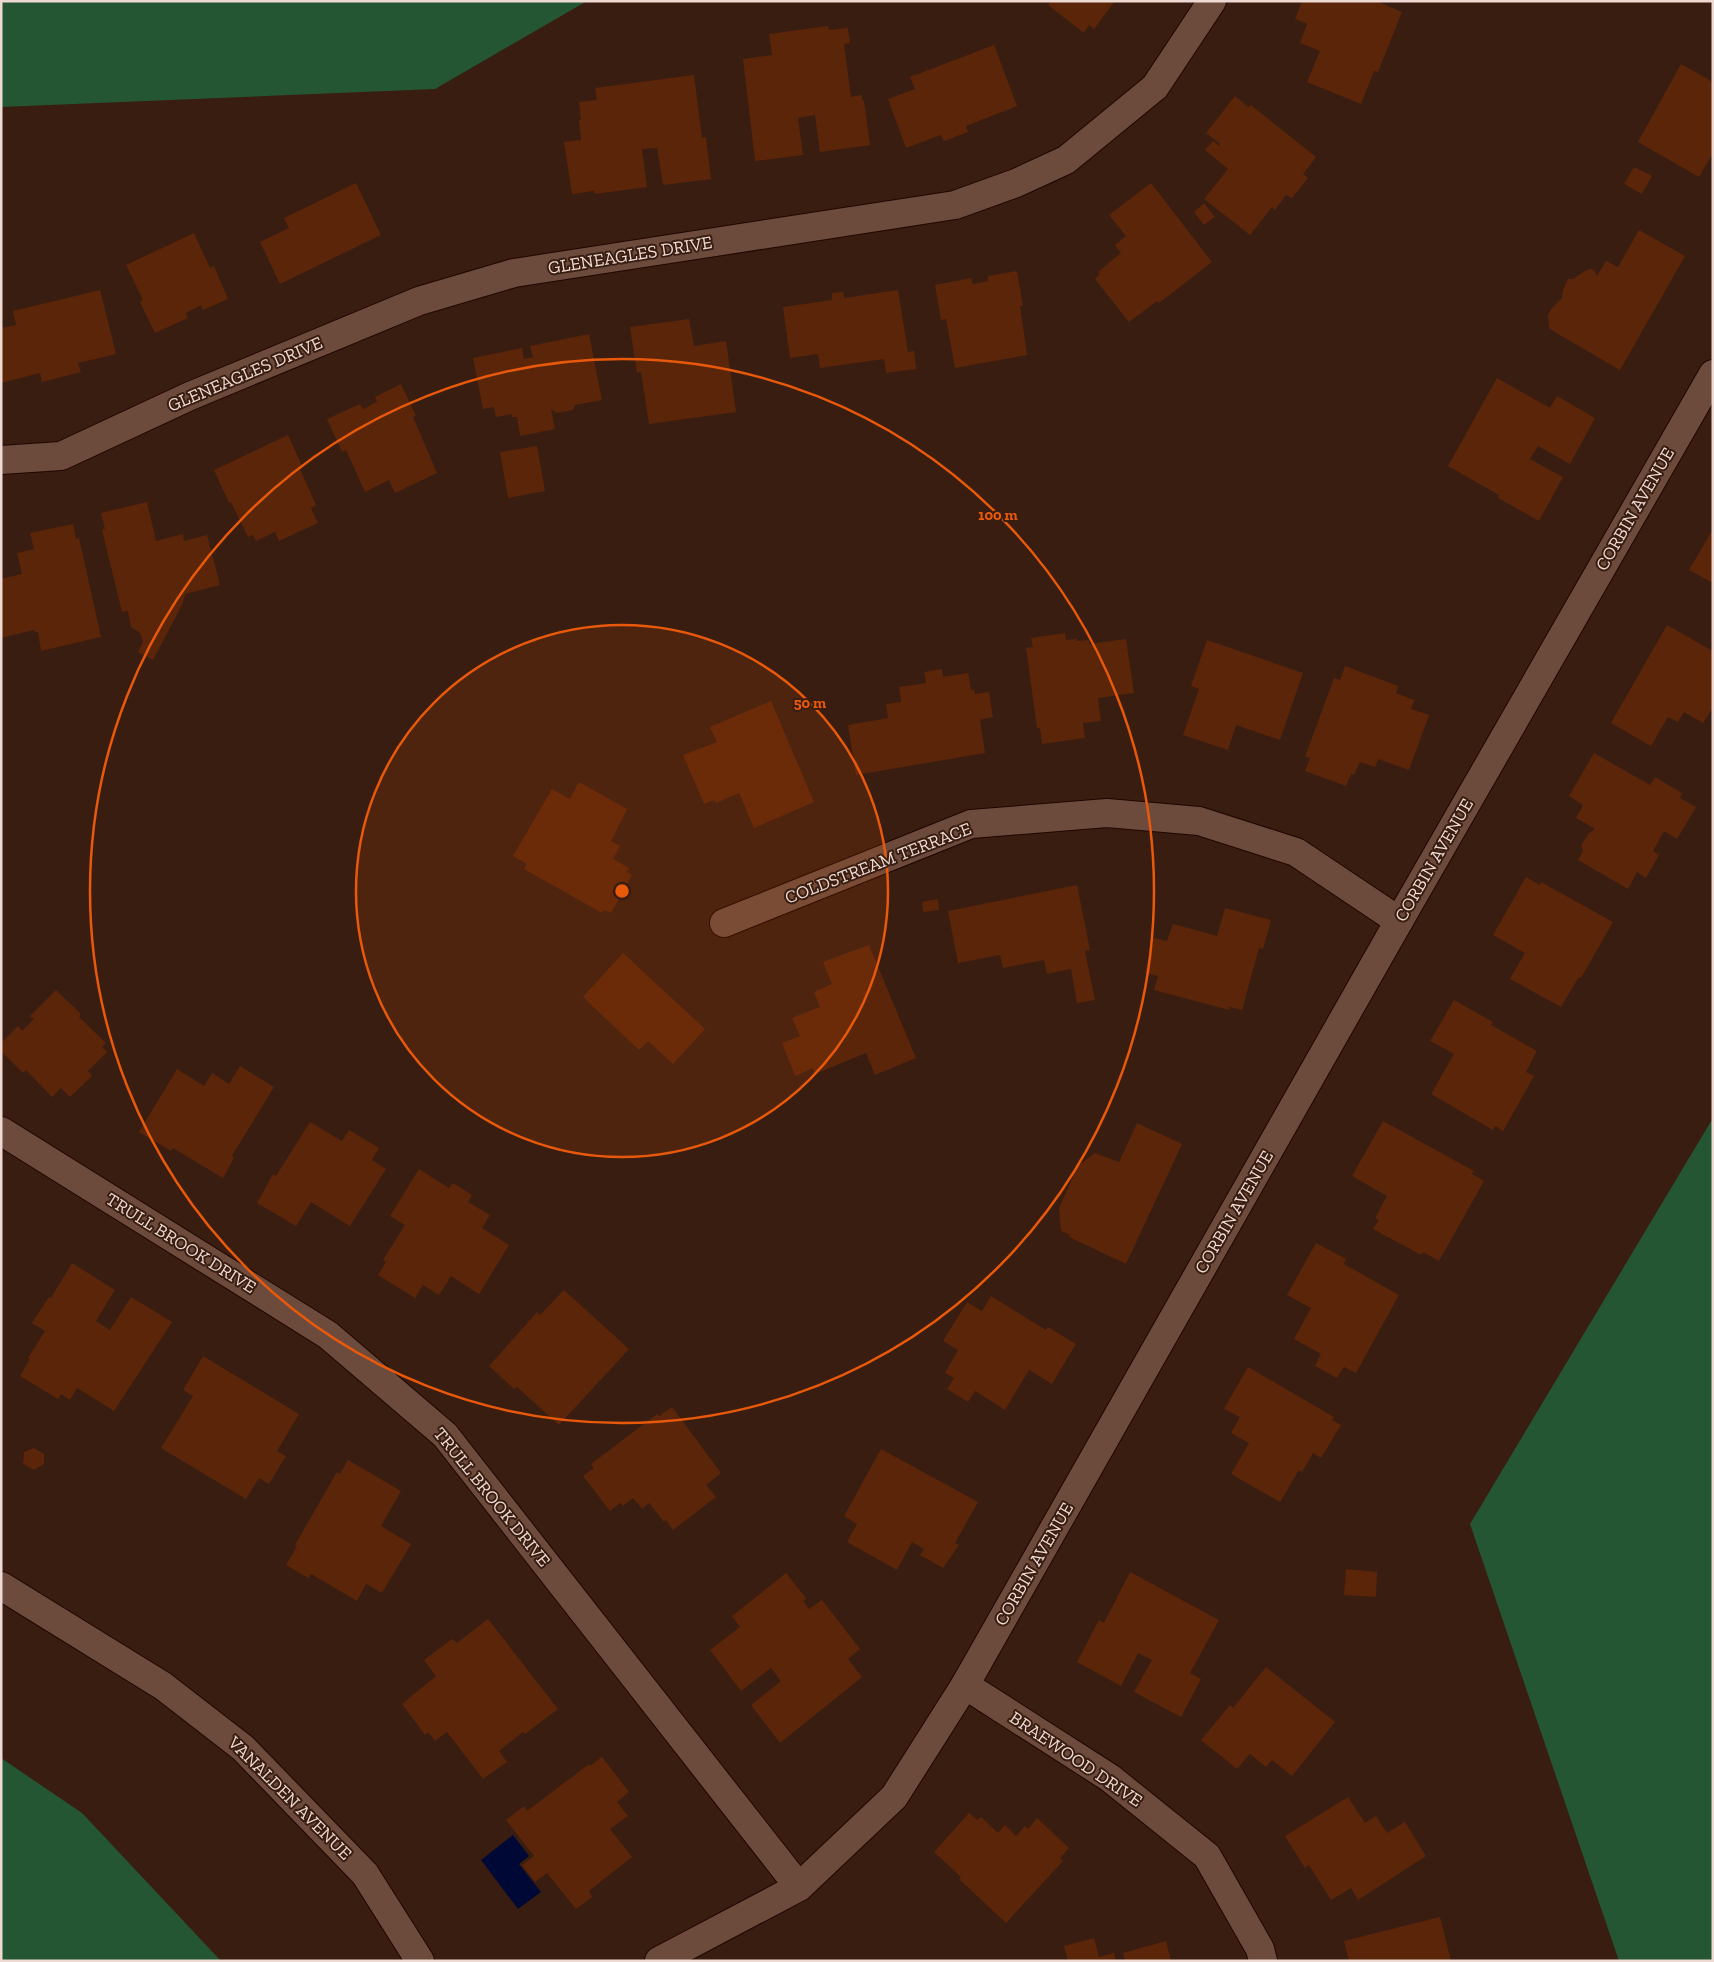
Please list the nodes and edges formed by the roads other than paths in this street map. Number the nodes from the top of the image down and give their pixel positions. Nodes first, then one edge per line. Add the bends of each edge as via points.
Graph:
1 (1212, 1) edge
2 (1713, 374) edge
3 (1, 460) edge
4 (1399, 921) junction
5 (724, 924) dead end
6 (1, 1131) edge
7 (1, 1586) edge
8 (965, 1685) junction
9 (799, 1887) junction
10 (420, 1961) edge
11 (659, 1961) edge
12 (1263, 1961) edge

1 - 3 street, GLENEAGLES DRIVE via 1154,87 1066,160 1016,183 955,205 514,272 419,301 190,396 61,456
2 - 4 street, CORBIN AVENUE
4 - 5 street, COLDSTREAM TERRACE via 1296,852 1199,822 1107,813 971,824
4 - 8 street, CORBIN AVENUE
6 - 9 street, TRULL BROOK DRIVE via 328,1335 445,1435
7 - 10 street, VANALDEN AVENUE via 163,1686 243,1748 365,1874
8 - 9 street, CORBIN AVENUE via 894,1797
8 - 12 street, BRAEWOOD DRIVE via 1110,1778 1207,1856 1260,1949
9 - 11 street, CORBIN AVENUE

